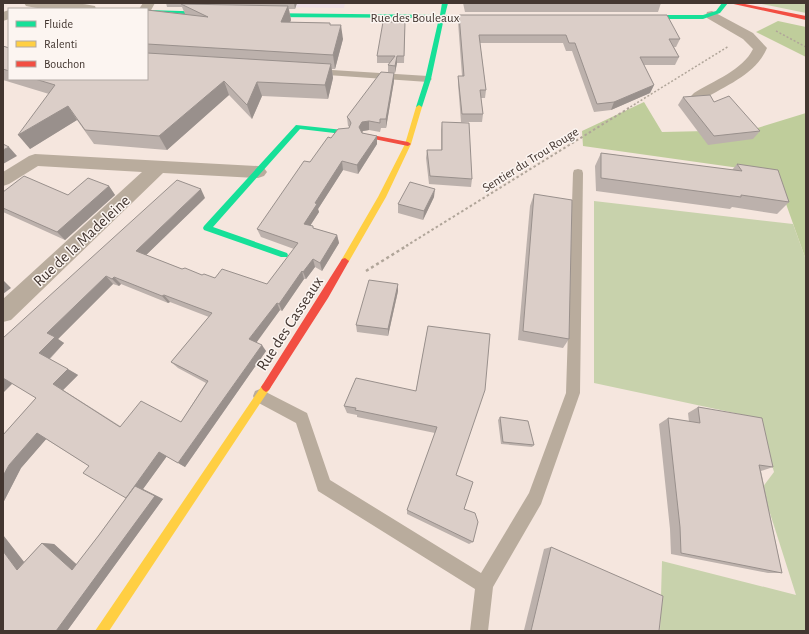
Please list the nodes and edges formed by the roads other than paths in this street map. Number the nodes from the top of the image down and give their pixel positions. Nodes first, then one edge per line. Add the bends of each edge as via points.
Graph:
1 (30, 3) edge
2 (445, 3) edge
3 (725, 3) edge
4 (732, 3) edge
5 (33, 4) edge
6 (20, 8) edge
7 (79, 8) edge
8 (148, 12) edge
9 (227, 14) edge
10 (250, 15) edge
11 (712, 15) junction
12 (442, 17) junction
13 (462, 17) edge
14 (626, 17) edge
15 (806, 18) edge
16 (305, 71) edge
17 (428, 79) junction
18 (699, 96) edge
19 (343, 132) edge
20 (369, 136) edge
21 (408, 144) junction
22 (158, 167) junction
23 (258, 172) junction
24 (578, 173) dead end
25 (3, 180) edge
26 (284, 255) dead end
27 (3, 313) edge
28 (260, 396) junction
29 (484, 585) junction
30 (101, 631) edge
31 (479, 631) edge

1 - 5 street
2 - 12 street, Rue des Casseaux
3 - 11 street via 722,9
4 - 15 street
5 - 6 street
5 - 7 street
8 - 9 street
10 - 12 street, Rue des Bouleaux
11 - 14 street
11 - 18 street via 743,33 760,48 751,63
12 - 13 street, Rue des Bouleaux
12 - 17 street, Rue des Casseaux
16 - 17 lane
17 - 21 street, Rue des Casseaux
19 - 23 street via 298,127
20 - 21 street
21 - 28 street, Rue des Casseaux via 382,197 336,278
22 - 23 street
22 - 25 street via 35,160
22 - 27 street, Rue de la Madeleine
23 - 26 street via 206,228
24 - 29 lane via 573,393 535,498
28 - 29 lane via 302,418 324,485
28 - 30 street, Rue des Casseaux
29 - 31 lane

